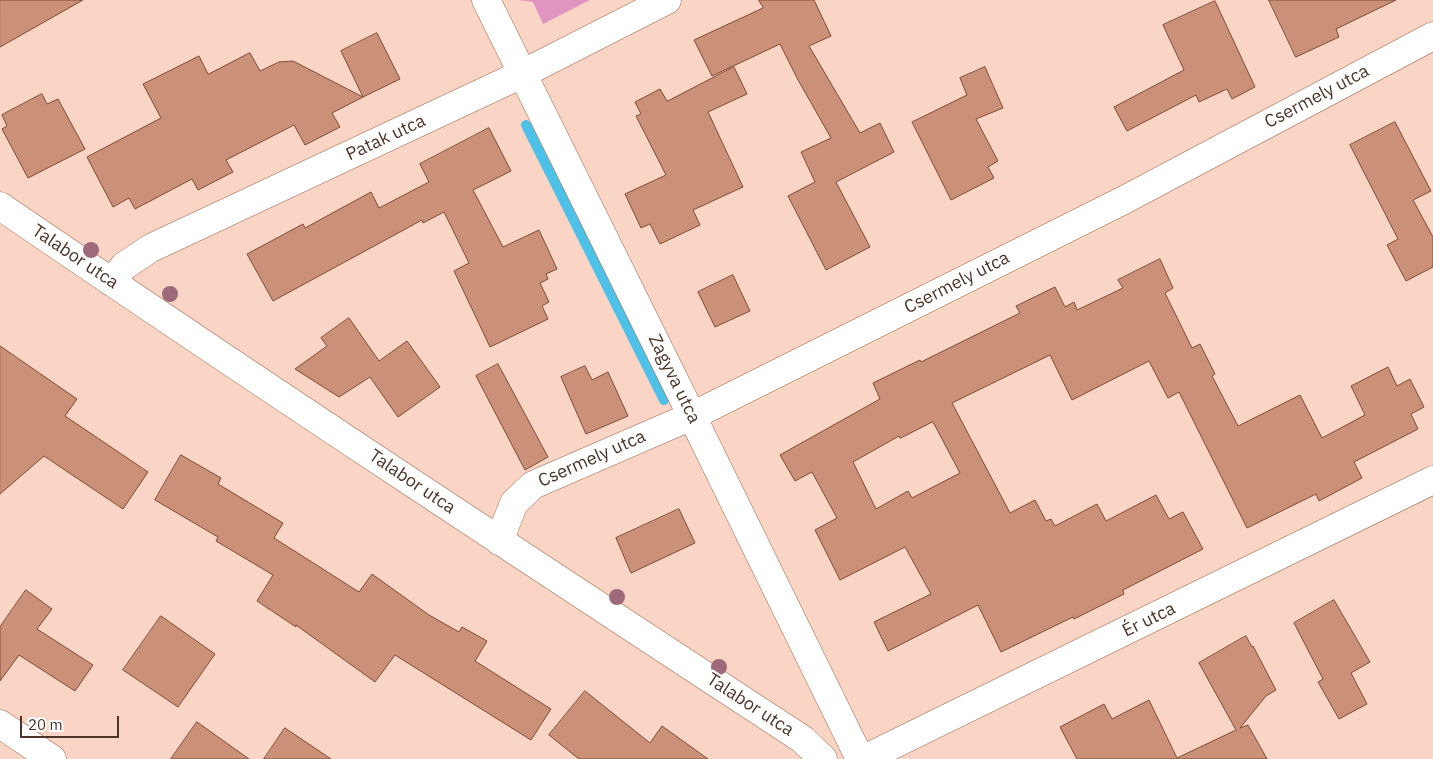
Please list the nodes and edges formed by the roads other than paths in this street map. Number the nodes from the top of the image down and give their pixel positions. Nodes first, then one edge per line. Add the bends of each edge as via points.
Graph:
1 (486, 0) edge
2 (667, 0) edge
3 (1433, 36) edge
4 (522, 74) junction
5 (0, 206) edge
6 (111, 282) junction
7 (692, 416) junction
8 (1433, 480) edge
9 (500, 541) junction
10 (0, 724) edge
11 (52, 759) edge
12 (823, 759) edge
13 (860, 759) edge
14 (864, 759) edge

1 - 4 street, Zagyva utca
2 - 4 street, Patak utca
3 - 7 street, Csermely utca via 1124,200
4 - 6 street, Patak utca via 151,248 124,266
4 - 7 street, Zagyva utca
5 - 6 street, Talabor utca
6 - 9 street, Talabor utca
7 - 9 street, Csermely utca via 533,485 514,503
7 - 13 street, Zagyva utca
8 - 14 street, Ér utca
9 - 12 street, Talabor utca via 802,740
10 - 11 street

